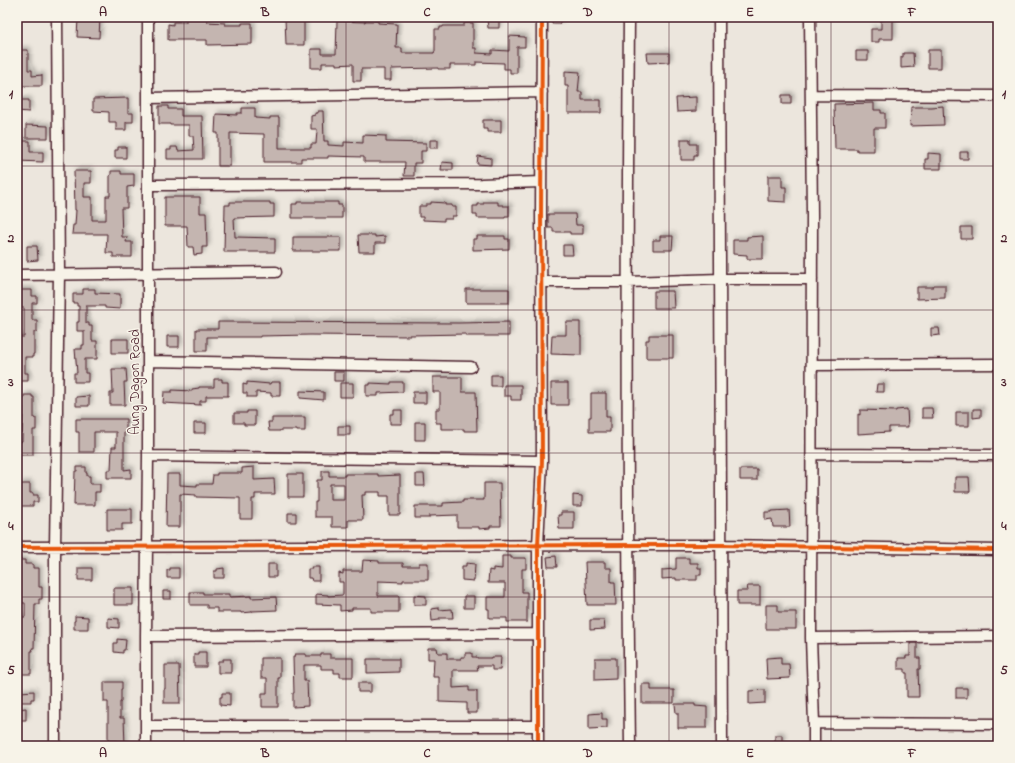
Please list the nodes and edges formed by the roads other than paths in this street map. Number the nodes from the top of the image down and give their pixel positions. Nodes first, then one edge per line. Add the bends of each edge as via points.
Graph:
1 (58, 17) edge
2 (148, 17) edge
3 (542, 17) edge
4 (629, 17) edge
5 (719, 17) edge
6 (810, 17) edge
7 (542, 92) junction
8 (811, 95) junction
9 (998, 96) edge
10 (148, 98) junction
11 (541, 182) junction
12 (148, 185) junction
13 (276, 272) dead end
14 (59, 274) junction
15 (148, 274) junction
16 (17, 275) edge
17 (720, 279) junction
18 (812, 279) junction
19 (541, 282) junction
20 (627, 282) junction
21 (148, 361) junction
22 (998, 364) edge
23 (812, 365) junction
24 (471, 367) dead end
25 (812, 454) junction
26 (998, 455) edge
27 (148, 456) junction
28 (542, 461) junction
29 (628, 545) junction
30 (721, 545) junction
31 (538, 546) junction
32 (811, 546) junction
33 (17, 547) edge
34 (55, 547) junction
35 (147, 547) junction
36 (998, 550) edge
37 (538, 634) junction
38 (146, 636) junction
39 (998, 636) edge
40 (812, 638) junction
41 (814, 723) junction
42 (998, 724) edge
43 (146, 726) junction
44 (538, 726) junction
45 (55, 746) edge
46 (146, 746) edge
47 (538, 746) edge
48 (630, 746) edge
49 (722, 746) edge
50 (814, 746) edge

1 - 14 street
2 - 10 street, Aung Dagon Road
3 - 7 street
4 - 20 street
5 - 17 street
6 - 8 street
7 - 10 street
7 - 11 street
8 - 9 street
8 - 18 street
10 - 12 street, Aung Dagon Road
11 - 12 street
11 - 19 street
12 - 15 street, Aung Dagon Road
13 - 15 street
14 - 15 street
14 - 16 street
14 - 34 street
15 - 21 street, Aung Dagon Road
17 - 18 street
17 - 20 street
17 - 30 street
18 - 23 street
19 - 20 street
19 - 28 street
20 - 29 street
21 - 24 street
21 - 27 street, Aung Dagon Road
22 - 23 street
23 - 25 street
25 - 26 street
25 - 32 street
27 - 28 street
27 - 35 street, Aung Dagon Road
28 - 31 street
29 - 30 street
29 - 31 street
29 - 48 street
30 - 32 street
30 - 49 street
31 - 35 street
31 - 37 street
32 - 36 street
32 - 40 street
33 - 34 street
34 - 35 street
34 - 45 street
35 - 38 street, Aung Dagon Road
37 - 38 street
37 - 44 street
38 - 43 street, Aung Dagon Road
39 - 40 street
40 - 41 street
41 - 42 street
41 - 50 street
43 - 44 street
43 - 46 street, Aung Dagon Road
44 - 47 street

